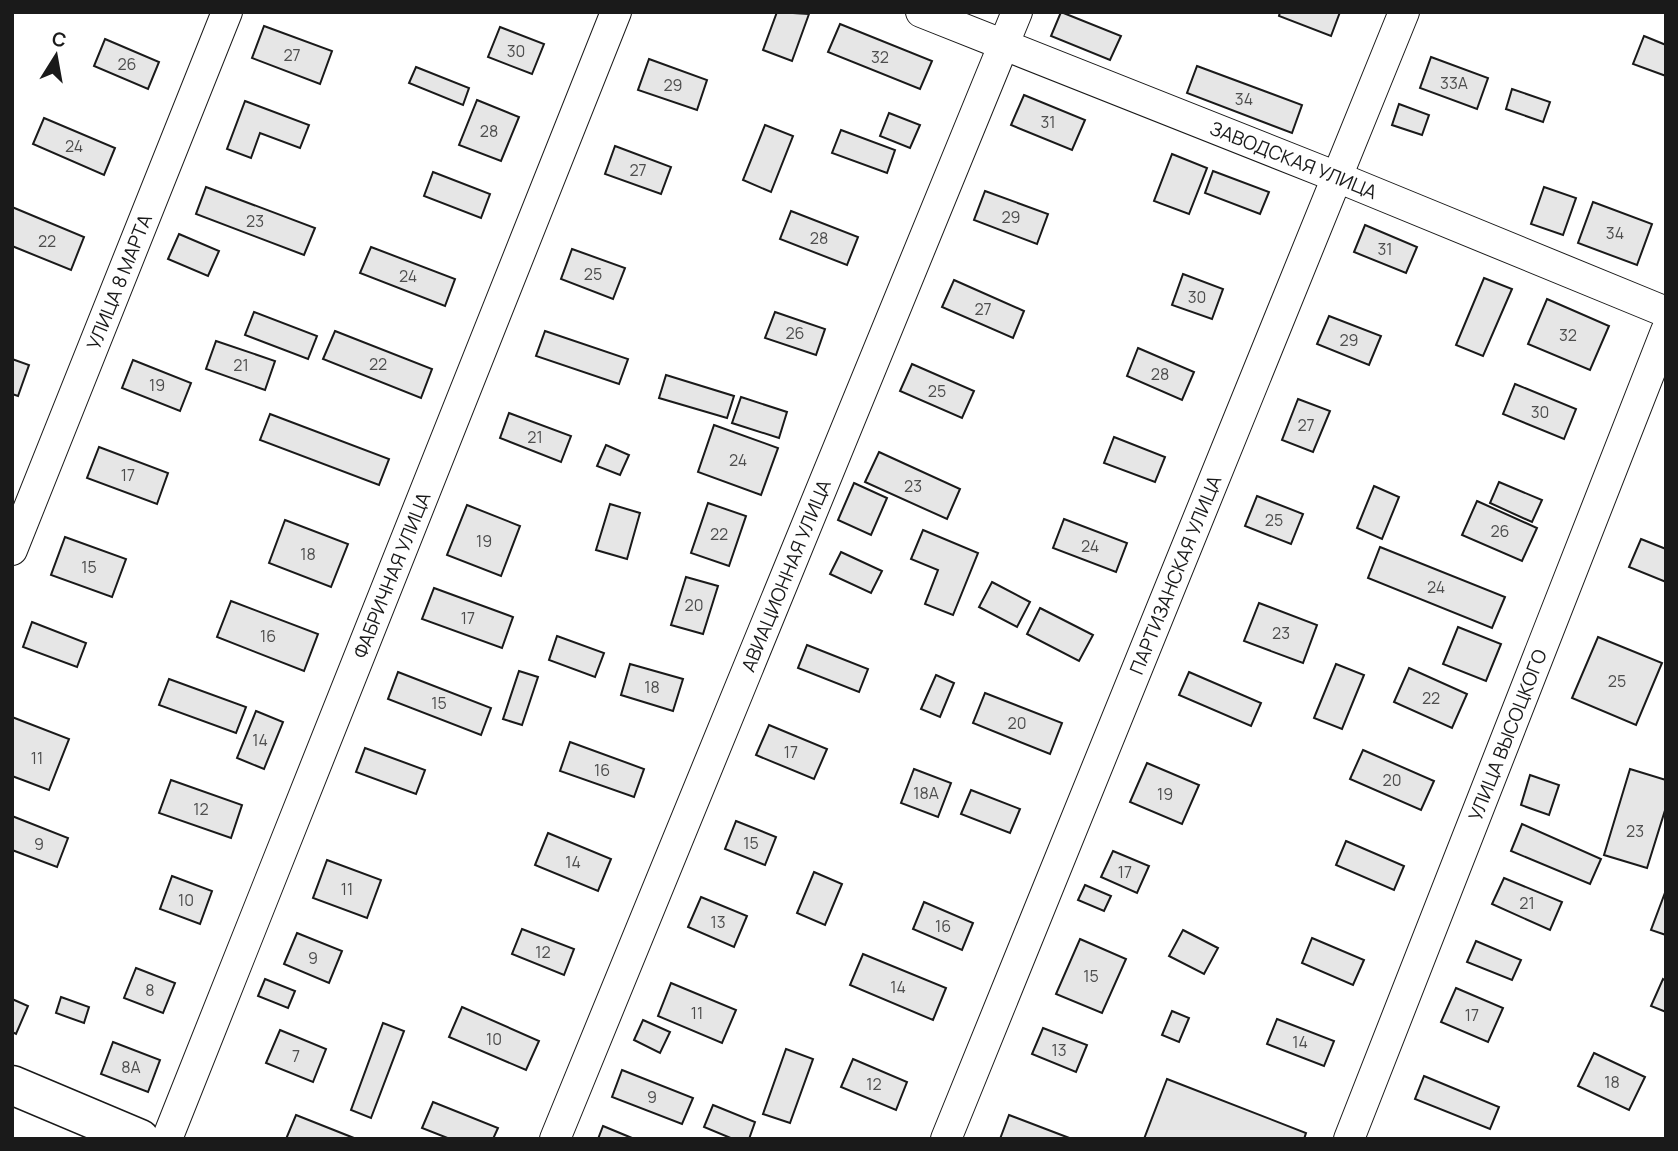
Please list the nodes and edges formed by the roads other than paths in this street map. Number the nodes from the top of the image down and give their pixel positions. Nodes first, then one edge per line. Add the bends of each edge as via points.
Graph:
1 (227, 12) edge
2 (616, 12) edge
3 (921, 12) edge
4 (1017, 12) edge
5 (1404, 12) edge
6 (1004, 45) junction
7 (1337, 177) junction
8 (1666, 312) edge
9 (1666, 331) edge
10 (12, 550) edge
11 (12, 1085) edge
12 (140, 1139) edge
13 (167, 1139) edge
14 (555, 1139) edge
15 (946, 1139) edge
16 (1349, 1139) edge

1 - 10 street, УЛИЦА 8 МАРТА
2 - 13 street, ФАБРИЧНАЯ УЛИЦА
3 - 6 street, ЗАВОДСКАЯ УЛИЦА
4 - 6 street, АВИАЦИОННАЯ УЛИЦА
5 - 7 street, ПАРТИЗАНСКАЯ УЛИЦА
6 - 7 street, ЗАВОДСКАЯ УЛИЦА
6 - 14 street, АВИАЦИОННАЯ УЛИЦА
7 - 8 street, ЗАВОДСКАЯ УЛИЦА
7 - 15 street, ПАРТИЗАНСКАЯ УЛИЦА
9 - 16 street, УЛИЦА ВЫСОЦКОГО
11 - 12 main road

